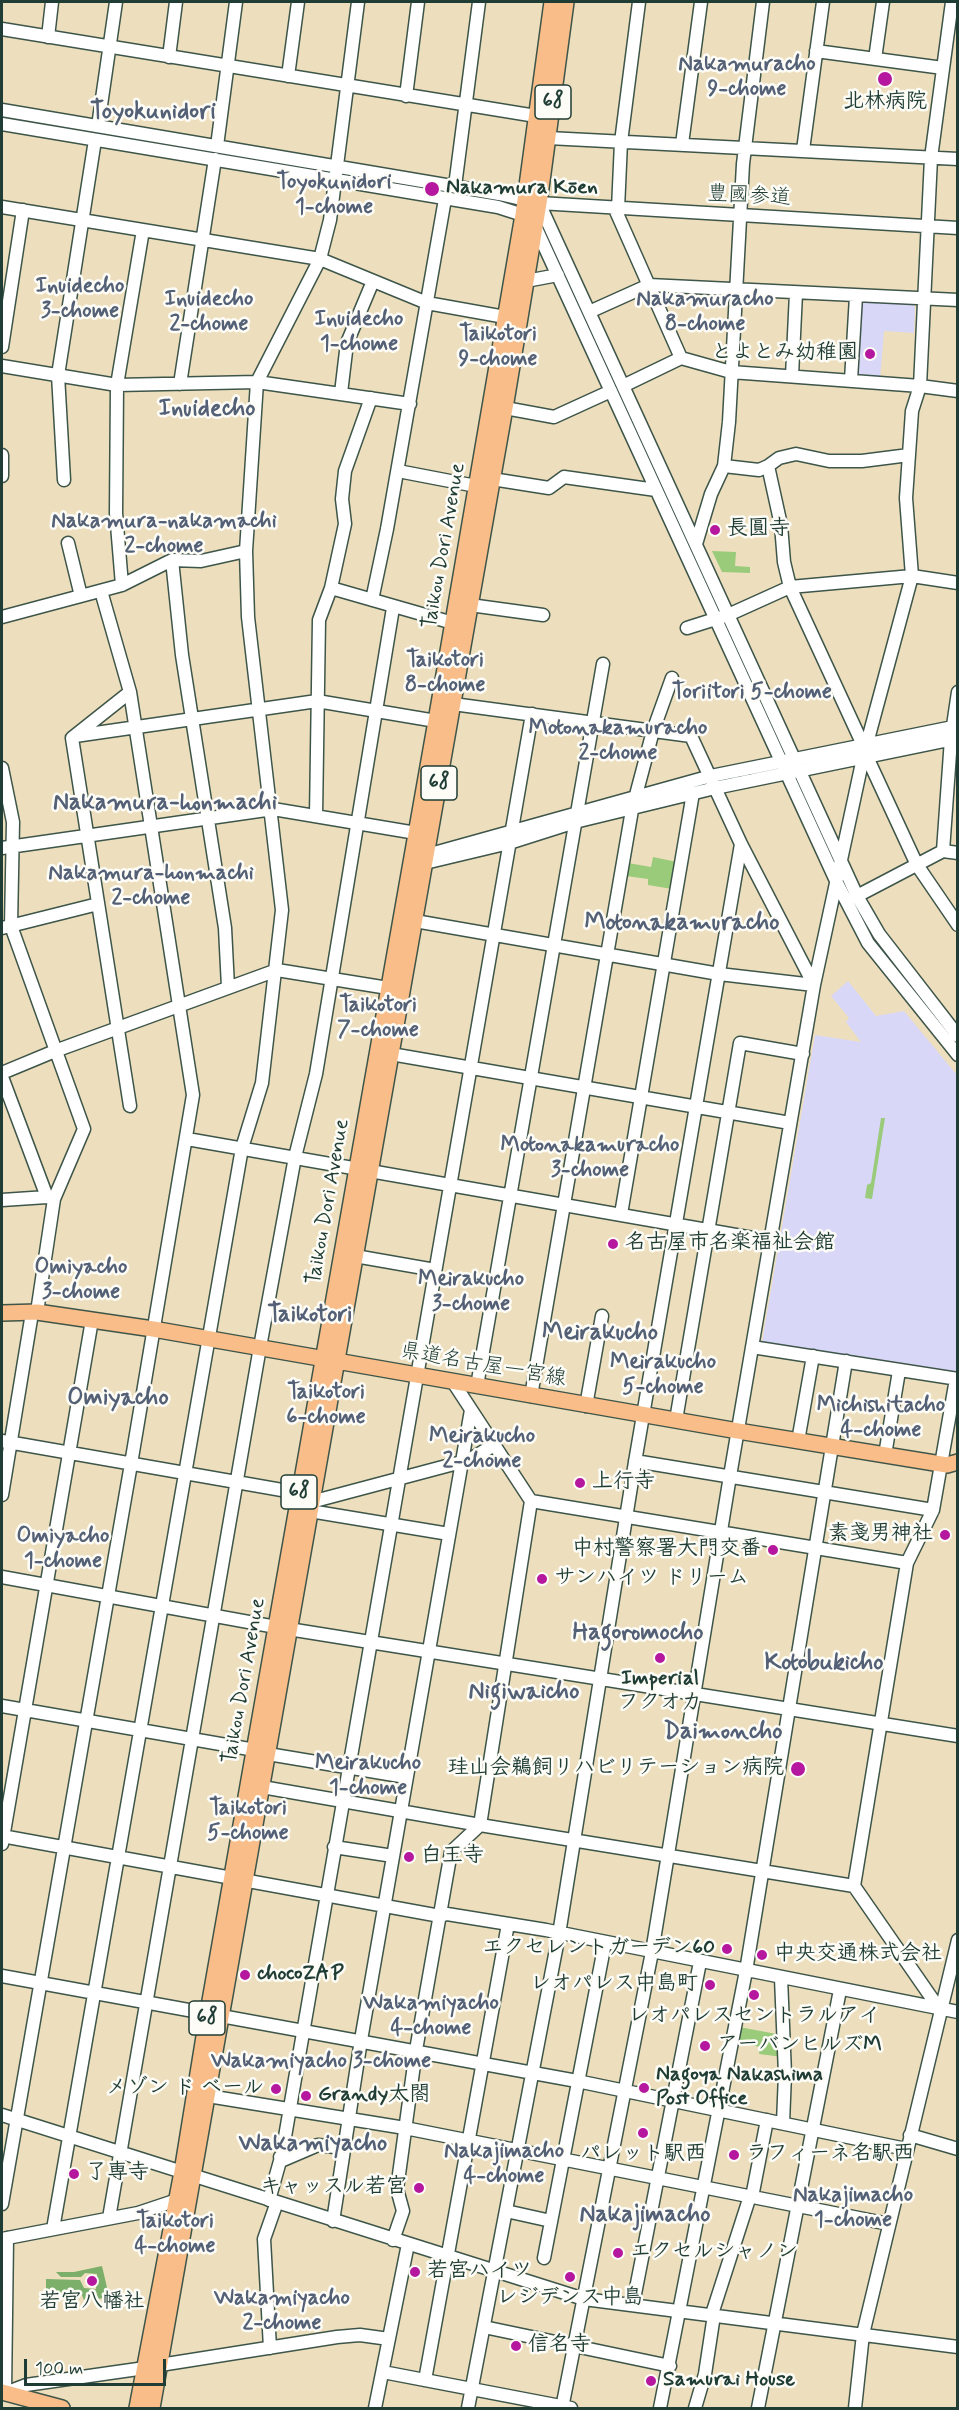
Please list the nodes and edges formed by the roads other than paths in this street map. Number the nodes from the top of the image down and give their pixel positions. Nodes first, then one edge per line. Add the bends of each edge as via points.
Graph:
1 (52, 2) edge
2 (116, 2) edge
3 (176, 2) edge
4 (236, 2) edge
5 (298, 2) edge
6 (358, 2) edge
7 (418, 2) edge
8 (479, 2) edge
9 (552, 2) edge
10 (566, 2) edge
11 (639, 2) edge
12 (701, 2) edge
13 (763, 2) edge
14 (823, 2) edge
15 (883, 2) edge
16 (952, 2) edge
17 (2, 29) edge
18 (48, 37) junction
19 (110, 47) junction
20 (816, 51) junction
21 (169, 57) junction
22 (875, 59) junction
23 (228, 67) junction
24 (944, 68) junction
25 (288, 76) junction
26 (347, 86) junction
27 (406, 96) junction
28 (465, 105) junction
29 (2, 110) edge
30 (536, 116) junction
31 (2, 124) edge
32 (98, 126) junction
33 (548, 138) junction
34 (95, 140) junction
35 (621, 142) junction
36 (682, 144) junction
37 (217, 146) junction
38 (744, 147) junction
39 (803, 150) junction
40 (932, 158) junction
41 (215, 159) junction
42 (957, 159) edge
43 (337, 166) junction
44 (335, 180) junction
45 (455, 186) junction
46 (445, 199) junction
47 (529, 206) junction
48 (2, 207) edge
49 (616, 209) junction
50 (23, 210) junction
51 (739, 216) junction
52 (83, 220) junction
53 (535, 226) junction
54 (929, 227) junction
55 (957, 228) edge
56 (143, 230) junction
57 (202, 240) junction
58 (320, 259) junction
59 (558, 275) junction
60 (373, 281) junction
61 (526, 281) junction
62 (649, 285) junction
63 (735, 289) junction
64 (796, 293) junction
65 (855, 296) junction
66 (925, 299) junction
67 (957, 300) edge
68 (427, 303) junction
69 (589, 312) junction
70 (505, 317) junction
71 (2, 347) edge
72 (681, 358) junction
73 (2, 366) edge
74 (731, 372) junction
75 (58, 375) junction
76 (792, 376) junction
77 (851, 380) junction
78 (257, 382) junction
79 (180, 384) junction
80 (117, 385) junction
81 (920, 386) junction
82 (617, 388) junction
83 (957, 391) edge
84 (341, 393) junction
85 (371, 398) junction
86 (410, 405) junction
87 (505, 408) junction
88 (909, 454) junction
89 (2, 455) edge
90 (724, 466) junction
91 (768, 466) junction
92 (398, 471) junction
93 (2, 476) edge
94 (492, 479) junction
95 (64, 480) dead end
96 (476, 486) junction
97 (656, 489) junction
98 (68, 543) dead end
99 (696, 544) junction
100 (246, 551) junction
101 (172, 561) junction
102 (912, 576) junction
103 (957, 583) edge
104 (122, 585) junction
105 (790, 587) junction
106 (331, 588) junction
107 (101, 591) junction
108 (81, 596) junction
109 (372, 600) junction
110 (470, 605) junction
111 (393, 608) junction
112 (543, 615) dead end
113 (728, 615) junction
114 (2, 617) edge
115 (714, 619) junction
116 (453, 623) junction
117 (687, 627) dead end
118 (603, 664) dead end
119 (672, 678) dead end
120 (130, 692) junction
121 (957, 692) edge
122 (317, 701) junction
123 (453, 704) junction
124 (259, 710) junction
125 (376, 711) junction
126 (531, 714) junction
127 (193, 719) junction
128 (436, 721) junction
129 (592, 723) junction
130 (135, 728) junction
131 (653, 731) junction
132 (954, 733) edge
133 (74, 736) junction
134 (865, 751) junction
135 (790, 766) junction
136 (2, 768) edge
137 (713, 782) junction
138 (693, 793) junction
139 (636, 797) junction
140 (273, 809) junction
141 (632, 810) junction
142 (316, 816) junction
143 (576, 817) junction
144 (208, 819) junction
145 (357, 823) junction
146 (152, 827) junction
147 (423, 834) junction
148 (510, 836) junction
149 (87, 837) junction
150 (741, 844) junction
151 (7, 848) edge
152 (943, 851) junction
153 (957, 853) edge
154 (425, 859) junction
155 (840, 862) junction
156 (917, 865) junction
157 (838, 885) junction
158 (857, 896) junction
159 (98, 904) junction
160 (415, 921) junction
161 (957, 925) edge
162 (6, 927) edge
163 (493, 935) junction
164 (554, 945) junction
165 (607, 955) junction
166 (664, 965) junction
167 (277, 970) junction
168 (718, 974) junction
169 (331, 979) junction
170 (814, 986) junction
171 (228, 987) junction
172 (388, 988) junction
173 (179, 1005) junction
174 (118, 1029) junction
175 (957, 1036) edge
176 (55, 1051) junction
177 (392, 1054) junction
178 (802, 1054) junction
179 (957, 1055) edge
180 (470, 1067) junction
181 (2, 1075) edge
182 (530, 1078) junction
183 (584, 1087) junction
184 (641, 1097) junction
185 (130, 1106) dead end
186 (696, 1106) junction
187 (728, 1112) junction
188 (790, 1123) junction
189 (187, 1139) junction
190 (242, 1148) junction
191 (295, 1157) junction
192 (364, 1168) junction
193 (450, 1184) junction
194 (510, 1194) junction
195 (51, 1198) junction
196 (2, 1200) edge
197 (564, 1204) junction
198 (621, 1214) junction
199 (675, 1224) junction
200 (708, 1230) junction
201 (770, 1241) junction
202 (355, 1256) junction
203 (435, 1270) junction
204 (34, 1312) junction
205 (2, 1313) edge
206 (602, 1316) dead end
207 (92, 1320) junction
208 (153, 1329) junction
209 (208, 1338) junction
210 (260, 1347) junction
211 (752, 1347) junction
212 (813, 1356) junction
213 (329, 1360) junction
214 (846, 1361) junction
215 (899, 1371) junction
216 (417, 1376) junction
217 (957, 1379) edge
218 (453, 1382) junction
219 (477, 1386) junction
220 (531, 1396) junction
221 (586, 1406) junction
222 (471, 1410) junction
223 (643, 1415) junction
224 (676, 1420) junction
225 (738, 1431) junction
226 (798, 1441) junction
227 (6, 1442) edge
228 (494, 1445) junction
229 (831, 1446) junction
230 (68, 1453) junction
231 (885, 1455) junction
232 (635, 1461) junction
233 (462, 1462) junction
234 (957, 1462) edge
235 (131, 1464) junction
236 (941, 1464) junction
237 (184, 1473) junction
238 (730, 1476) junction
239 (400, 1478) junction
240 (237, 1482) junction
241 (824, 1492) junction
242 (2, 1495) edge
243 (531, 1501) junction
244 (307, 1502) junction
245 (933, 1509) junction
246 (626, 1518) junction
247 (392, 1524) junction
248 (720, 1533) junction
249 (449, 1534) junction
250 (815, 1548) junction
251 (907, 1563) junction
252 (2, 1577) edge
253 (45, 1585) junction
254 (108, 1596) junction
255 (161, 1606) junction
256 (214, 1616) junction
257 (283, 1628) junction
258 (371, 1642) junction
259 (428, 1651) junction
260 (506, 1664) junction
261 (600, 1679) junction
262 (694, 1695) junction
263 (2, 1706) edge
264 (25, 1710) junction
265 (789, 1710) junction
266 (84, 1720) junction
267 (882, 1725) junction
268 (141, 1730) junction
269 (957, 1736) edge
270 (193, 1739) junction
271 (262, 1752) junction
272 (348, 1768) junction
273 (406, 1777) junction
274 (262, 1786) junction
275 (342, 1800) junction
276 (401, 1810) junction
277 (480, 1825) junction
278 (2, 1839) edge
279 (574, 1842) junction
280 (63, 1847) junction
281 (334, 1847) junction
282 (393, 1856) junction
283 (118, 1857) junction
284 (668, 1857) junction
285 (170, 1866) junction
286 (762, 1871) junction
287 (239, 1879) junction
288 (854, 1886) junction
289 (325, 1894) junction
290 (385, 1905) junction
291 (440, 1916) junction
292 (508, 1924) junction
293 (559, 1934) junction
294 (957, 1940) edge
295 (605, 1943) junction
296 (652, 1952) junction
297 (700, 1962) junction
298 (746, 1971) junction
299 (2, 1976) edge
300 (781, 1978) junction
301 (40, 1983) junction
302 (840, 1990) junction
303 (93, 1992) junction
304 (147, 2001) junction
305 (940, 2010) junction
306 (957, 2012) edge
307 (215, 2013) junction
308 (303, 2030) junction
309 (361, 2040) junction
310 (416, 2050) junction
311 (483, 2063) junction
312 (531, 2072) junction
313 (577, 2080) junction
314 (625, 2090) junction
315 (208, 2096) junction
316 (672, 2100) junction
317 (288, 2108) junction
318 (720, 2110) junction
319 (2, 2115) edge
320 (16, 2119) junction
321 (347, 2119) junction
322 (767, 2120) junction
323 (783, 2123) junction
324 (405, 2128) junction
325 (812, 2129) junction
326 (910, 2135) junction
327 (67, 2136) junction
328 (469, 2141) junction
329 (343, 2148) junction
330 (906, 2149) junction
331 (957, 2149) edge
332 (517, 2150) junction
333 (120, 2152) junction
334 (280, 2157) junction
335 (562, 2159) junction
336 (609, 2168) junction
337 (188, 2174) junction
338 (658, 2178) junction
339 (703, 2187) junction
340 (751, 2196) junction
341 (177, 2200) junction
342 (273, 2201) junction
343 (2, 2204) edge
344 (797, 2206) junction
345 (506, 2211) junction
346 (109, 2218) junction
347 (333, 2221) junction
348 (551, 2221) junction
349 (889, 2224) junction
350 (53, 2229) junction
351 (4, 2239) edge
352 (393, 2240) junction
353 (408, 2244) junction
354 (446, 2256) junction
355 (544, 2258) dead end
356 (494, 2271) junction
357 (584, 2299) junction
358 (633, 2304) junction
359 (680, 2310) junction
360 (713, 2314) junction
361 (774, 2323) junction
362 (484, 2327) junction
363 (863, 2334) junction
364 (389, 2339) junction
365 (574, 2346) junction
366 (957, 2347) edge
367 (270, 2348) junction
368 (670, 2366) junction
369 (152, 2367) junction
370 (383, 2372) junction
371 (425, 2380) junction
372 (472, 2389) junction
373 (3, 2392) edge
374 (565, 2408) edge
375 (62, 2409) edge
376 (137, 2409) edge
377 (152, 2409) edge
378 (375, 2409) edge
379 (468, 2409) edge
380 (660, 2409) edge
381 (695, 2409) edge
382 (758, 2409) edge
383 (855, 2409) edge

1 - 18 street
2 - 19 street
3 - 21 street
4 - 23 street
5 - 25 street
6 - 26 street
7 - 27 street
8 - 28 street
9 - 30 main road, Taikou Dori Avenue / 68
10 - 33 main road, Taikou Dori Avenue / 68
11 - 35 street
12 - 36 street
13 - 38 street
14 - 20 street
15 - 22 street
16 - 24 street
17 - 18 street
18 - 19 street
19 - 21 street
19 - 32 street
20 - 22 street
20 - 39 street
21 - 23 street
22 - 24 street
23 - 25 street
23 - 37 street
24 - 40 street
25 - 26 street
26 - 27 street
26 - 43 street
27 - 28 street
28 - 30 street
28 - 45 street
29 - 32 street
30 - 47 main road, Taikou Dori Avenue / 68
31 - 34 street
32 - 37 street
33 - 35 street
33 - 47 main road, Taikou Dori Avenue / 68
34 - 41 street
34 - 52 street
35 - 36 street
35 - 49 street
36 - 38 street
37 - 43 street
38 - 39 street
38 - 51 street
39 - 40 street
40 - 42 street
40 - 54 street
41 - 44 street
41 - 57 street
43 - 44 street
43 - 45 street
44 - 46 street
44 - 58 street
45 - 47 street
46 - 47 street via 498,207
46 - 68 street
47 - 49 street, 豊國参道
47 - 53 main road, Taikou Dori Avenue / 68
47 - 69 street
47 - 70 main road, Taikou Dori Avenue / 68
48 - 50 street
49 - 51 street, 豊國参道
49 - 62 street
50 - 52 street
50 - 71 street
51 - 54 street, 豊國参道
51 - 63 street
52 - 56 street
52 - 75 street
53 - 59 street
53 - 61 main road, Taikou Dori Avenue / 68
54 - 55 street, 豊國参道
54 - 66 street
56 - 57 street
56 - 80 street
57 - 58 street
57 - 79 street
58 - 60 street
58 - 78 street
59 - 61 street
59 - 82 street
60 - 68 street
60 - 84 street via 347,343
61 - 87 main road, Taikou Dori Avenue / 68
62 - 63 street
62 - 69 street
62 - 72 street
63 - 64 street
63 - 74 street
64 - 65 street
64 - 76 street
65 - 66 street
65 - 77 street
66 - 67 street
66 - 81 street
68 - 70 street
68 - 86 street
69 - 82 street
70 - 96 main road, Taikou Dori Avenue / 68
72 - 74 street
72 - 82 street
73 - 75 street
74 - 76 street
74 - 90 street
75 - 80 street
75 - 95 street
76 - 77 street
77 - 81 street
78 - 79 street
78 - 84 street
78 - 100 street
79 - 80 street
80 - 104 street via 116,513
81 - 83 street
81 - 88 street via 912,411
82 - 87 street via 554,417
82 - 97 street
82 - 99 street
84 - 85 street
85 - 86 street
85 - 106 street via 345,471 345,524
86 - 92 street
87 - 94 main road, Taikou Dori Avenue / 68
88 - 91 street via 851,461 811,459 796,454 779,458
88 - 102 street via 906,498
89 - 93 street
90 - 91 street via 759,470
90 - 99 street
91 - 105 street
92 - 96 street
92 - 109 street
94 - 96 street
94 - 97 street via 549,488 564,477
94 - 110 main road, Taikou Dori Avenue / 68
96 - 116 main road, Taikou Dori Avenue / 68
97 - 115 street
98 - 108 street
99 - 113 street
100 - 101 street via 201,561
100 - 124 street via 248,617
101 - 104 street
101 - 127 street
102 - 103 street
102 - 105 street
102 - 134 street
104 - 107 street
105 - 113 street
105 - 134 street
106 - 109 street
106 - 122 street via 319,620
107 - 108 street
107 - 120 street
108 - 114 street
109 - 111 street
110 - 112 street
110 - 123 main road, Taikou Dori Avenue / 68
111 - 116 street
111 - 125 street
113 - 115 street
113 - 135 street
115 - 117 street
115 - 135 street
116 - 128 main road, Taikou Dori Avenue / 68
118 - 129 street
119 - 131 street
120 - 130 street
120 - 133 street
121 - 132 street
122 - 124 street
122 - 125 street
122 - 142 street
123 - 126 street
123 - 147 main road, Taikou Dori Avenue / 68
124 - 127 street
124 - 140 street
125 - 128 street
125 - 145 street
126 - 129 street
126 - 148 street
127 - 130 street
127 - 144 street
128 - 147 main road, Taikou Dori Avenue / 68
129 - 131 street
129 - 143 street
130 - 133 street
130 - 146 street
131 - 137 street via 691,736
131 - 139 street
132 - 134 street
132 - 152 street
133 - 149 street
134 - 135 street
134 - 155 street
134 - 156 street
135 - 137 street
135 - 155 street
135 - 157 street
136 - 151 street via 13,822
137 - 138 street
137 - 139 street
137 - 150 street
138 - 141 street
138 - 166 street
139 - 141 street
139 - 143 street
140 - 142 street
140 - 144 street
140 - 167 street via 282,910
141 - 143 street
141 - 165 street
142 - 145 street
143 - 148 street
143 - 164 street
144 - 146 street
144 - 171 street via 225,928
145 - 147 street
145 - 169 street
146 - 149 street
146 - 173 street
147 - 154 main road, Taikou Dori Avenue / 68
147 - 172 main road, Taikou Dori Avenue / 68
148 - 154 street
148 - 163 street
149 - 151 street
149 - 159 street
150 - 168 street
150 - 170 street
151 - 162 street
152 - 153 street
152 - 156 street
154 - 160 main road, Taikou Dori Avenue / 68
155 - 157 street
155 - 158 street
156 - 158 street
156 - 161 street
157 - 170 street
157 - 179 street via 868,943
158 - 175 street via 883,941
159 - 162 street
159 - 174 street
160 - 163 street
160 - 177 main road, Taikou Dori Avenue / 68
162 - 176 street
163 - 164 street
163 - 180 street
164 - 165 street
164 - 182 street
165 - 166 street
165 - 183 street
166 - 168 street
166 - 184 street
167 - 169 street
167 - 171 street
167 - 190 street via 262,1083
168 - 170 street
168 - 186 street
169 - 172 street
169 - 191 street via 316,1074
170 - 178 street
171 - 173 street
172 - 192 main road, Taikou Dori Avenue / 68
173 - 174 street
173 - 189 street via 193,1095
174 - 176 street
174 - 185 street
176 - 181 street
176 - 195 street via 84,1129
177 - 180 street
177 - 192 main road, Taikou Dori Avenue / 68
178 - 187 street via 740,1043
178 - 188 street
180 - 182 street
180 - 193 street
181 - 195 street
182 - 183 street
182 - 194 street
183 - 184 street
183 - 197 street
184 - 186 street
184 - 198 street
186 - 187 street
186 - 199 street
187 - 188 street
187 - 200 street
188 - 201 street
189 - 190 street
189 - 208 street
190 - 191 street
190 - 209 street
191 - 192 street
191 - 210 street
192 - 193 street
192 - 202 main road, Taikou Dori Avenue / 68
192 - 213 main road, Taikou Dori Avenue / 68
193 - 194 street
193 - 203 street
194 - 197 street
194 - 219 street
195 - 196 street
195 - 204 street
197 - 198 street
197 - 220 street
198 - 199 street
199 - 200 street
199 - 223 street
200 - 201 street
200 - 224 street
201 - 211 street
202 - 203 street
202 - 213 main road, Taikou Dori Avenue / 68
203 - 216 street
204 - 205 main road, 県道名古屋一宮線
204 - 207 main road, 県道名古屋一宮線
204 - 227 street
206 - 221 street
207 - 208 main road, 県道名古屋一宮線
207 - 230 street
208 - 209 main road, 県道名古屋一宮線
208 - 235 street
209 - 210 main road, 県道名古屋一宮線
209 - 237 street
210 - 213 main road, 県道名古屋一宮線
210 - 240 street
211 - 212 street
211 - 225 street
212 - 214 street
212 - 226 street
213 - 216 main road, 県道名古屋一宮線
213 - 244 main road, Taikou Dori Avenue / 68
214 - 215 street
214 - 229 street
215 - 217 street
215 - 231 street
216 - 218 main road, 県道名古屋一宮線
216 - 239 street
217 - 236 street
218 - 219 main road, 県道名古屋一宮線
218 - 222 street
219 - 220 main road, 県道名古屋一宮線
220 - 221 main road, 県道名古屋一宮線
221 - 223 main road, 県道名古屋一宮線
222 - 228 street
222 - 233 street
223 - 224 main road, 県道名古屋一宮線
223 - 232 street
224 - 225 main road, 県道名古屋一宮線
225 - 226 main road, 県道名古屋一宮線
225 - 238 street
226 - 229 main road, 県道名古屋一宮線
227 - 230 street
227 - 242 street
228 - 233 street
228 - 243 street
229 - 231 main road, 県道名古屋一宮線
229 - 241 street
230 - 235 street
230 - 253 street
231 - 236 main road, 県道名古屋一宮線
232 - 238 street
232 - 246 street
233 - 239 street
233 - 249 street
234 - 236 main road, 県道名古屋一宮線
235 - 237 street
235 - 254 street
236 - 245 street
237 - 240 street
237 - 255 street
238 - 241 street
238 - 248 street
239 - 244 street
239 - 247 street
240 - 244 street
240 - 256 street
241 - 245 street
241 - 250 street
243 - 246 street
243 - 260 street
244 - 247 street
244 - 257 main road, Taikou Dori Avenue / 68
245 - 251 street
246 - 248 street
246 - 261 street
247 - 249 street
247 - 258 street
248 - 250 street
248 - 262 street
249 - 259 street
250 - 251 street
250 - 265 street
251 - 267 street
252 - 253 street
253 - 254 street
253 - 264 street
254 - 255 street
254 - 266 street
255 - 256 street
255 - 268 street
256 - 257 street
256 - 270 street
257 - 258 street
257 - 271 main road, Taikou Dori Avenue / 68
258 - 259 street
258 - 272 street
259 - 260 street
259 - 273 street
260 - 261 street
260 - 277 street
261 - 262 street
261 - 279 street
262 - 265 street
262 - 284 street
263 - 264 street
264 - 266 street
264 - 278 street
265 - 267 street
265 - 286 street
266 - 268 street
266 - 280 street
267 - 269 street
267 - 288 street
268 - 270 street
268 - 283 street
270 - 271 street
270 - 285 street
271 - 272 street
271 - 274 main road, Taikou Dori Avenue / 68
271 - 287 main road, Taikou Dori Avenue / 68
272 - 273 street
272 - 275 street
273 - 276 street
274 - 275 street
274 - 287 main road, Taikou Dori Avenue / 68
275 - 276 street
275 - 281 street
276 - 277 street
276 - 282 street
277 - 279 street
277 - 291 street via 451,1852
278 - 280 street
279 - 284 street
279 - 293 street
280 - 283 street
280 - 301 street
281 - 282 street
281 - 289 street
282 - 290 street
283 - 285 street
283 - 303 street
284 - 286 street
284 - 296 street
285 - 287 street
285 - 304 street
286 - 288 street
286 - 298 street
287 - 289 street
287 - 307 main road, Taikou Dori Avenue / 68
288 - 305 street
289 - 290 street
289 - 308 street
290 - 291 street
290 - 309 street
291 - 292 street
291 - 310 street
292 - 293 street
292 - 311 street
293 - 295 street
293 - 312 street
294 - 305 street
295 - 296 street
295 - 313 street
296 - 297 street
296 - 314 street
297 - 298 street
297 - 316 street
298 - 300 street
298 - 318 street
299 - 301 street
300 - 302 street
300 - 323 street
301 - 303 street
301 - 320 street
302 - 305 street
302 - 325 street
303 - 304 street
303 - 327 street
304 - 307 street
304 - 333 street
305 - 306 street
305 - 326 street
307 - 308 street
307 - 315 main road, Taikou Dori Avenue / 68
307 - 337 main road, Taikou Dori Avenue / 68
308 - 309 street
308 - 317 street
309 - 310 street
309 - 321 street
310 - 311 street
310 - 324 street
311 - 312 street
311 - 328 street
312 - 313 street
312 - 332 street
313 - 314 street
313 - 335 street
314 - 316 street
314 - 336 street
315 - 317 street
315 - 337 main road, Taikou Dori Avenue / 68
316 - 318 street
316 - 338 street
317 - 321 street
317 - 334 street
318 - 322 street
318 - 339 street
319 - 320 street
320 - 327 street
320 - 343 street
321 - 324 street
321 - 329 street
322 - 323 street
322 - 340 street
323 - 325 street
324 - 328 street
324 - 352 street via 397,2189 403,2211
325 - 330 street
325 - 344 street
326 - 330 street
326 - 331 street
327 - 333 street
327 - 350 street
328 - 332 street
328 - 354 street
329 - 334 street via 318,2145 283,2160
329 - 347 street
330 - 349 street
332 - 335 street
332 - 345 street
333 - 337 street
333 - 346 street
334 - 342 street
335 - 336 street
335 - 348 street
336 - 338 street
336 - 357 street
337 - 341 main road, Taikou Dori Avenue / 68
337 - 342 street
337 - 369 main road, Taikou Dori Avenue / 68
338 - 339 street
338 - 358 street
339 - 340 street
339 - 359 street
340 - 344 street
340 - 360 street
341 - 346 street
341 - 369 main road, Taikou Dori Avenue / 68
342 - 347 street
342 - 367 street via 264,2240
344 - 349 street
344 - 361 street
345 - 348 street
345 - 356 street
346 - 350 street
347 - 352 street
348 - 355 street
349 - 363 street
350 - 351 street
351 - 373 street
352 - 353 street
353 - 354 street
353 - 364 street
354 - 356 street
354 - 371 street
356 - 357 street
356 - 362 street
357 - 358 street
357 - 365 street
358 - 359 street
359 - 360 street
359 - 368 street
360 - 361 street
360 - 381 street via 705,2374
361 - 363 street
361 - 382 street
362 - 365 street
362 - 372 street
363 - 366 street
363 - 383 street
364 - 367 street via 360,2335
364 - 370 street
365 - 368 street
365 - 374 street
367 - 369 street
368 - 380 street
369 - 373 street via 26,2385
369 - 376 main road, Taikou Dori Avenue / 68
369 - 377 main road, Taikou Dori Avenue / 68
370 - 371 street
370 - 378 street
371 - 372 street
372 - 374 street
372 - 379 street
373 - 375 main road

